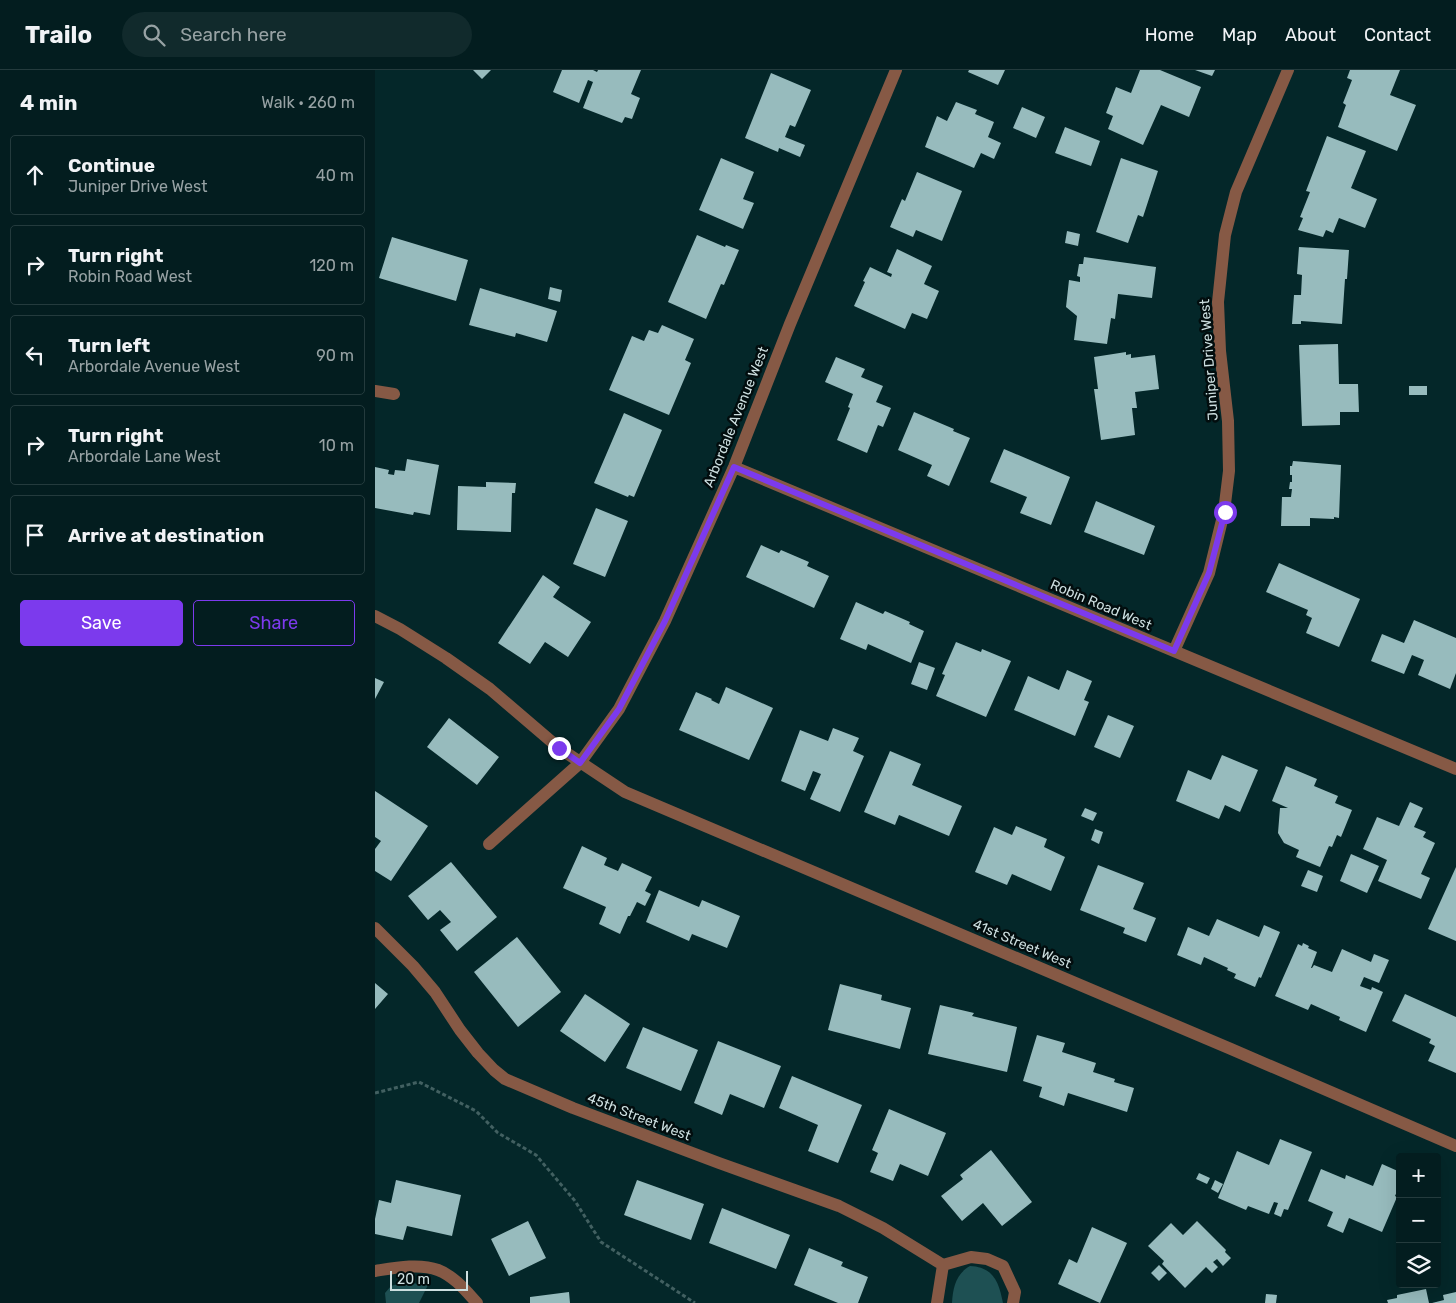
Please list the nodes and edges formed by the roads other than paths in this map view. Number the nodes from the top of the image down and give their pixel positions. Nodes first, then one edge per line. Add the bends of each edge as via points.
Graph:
1 (896, 70) edge
2 (1288, 70) edge
3 (375, 391) edge
4 (394, 394) dead end
5 (734, 467) junction
6 (375, 616) edge
7 (1174, 651) junction
8 (580, 763) junction
9 (1456, 769) edge
10 (489, 844) dead end
11 (375, 928) edge
12 (1456, 1146) edge
13 (943, 1265) junction
14 (375, 1271) edge
15 (477, 1303) edge
16 (937, 1303) edge
17 (1013, 1303) edge

1 - 5 street, Arbordale Avenue West
2 - 7 street, Juniper Drive West via 1236,192 1225,235 1218,302 1228,421 1229,471 1225,512 1209,573
3 - 4 street
5 - 7 street, Robin Road West
5 - 8 street, Arbordale Avenue West via 665,621 619,709
6 - 8 street, 41st Street West via 446,658 490,689
7 - 9 street, Robin Road West
8 - 10 street, Arbordale Avenue West
8 - 12 street, 41st Street West via 625,792
11 - 13 street, 45th Street West via 413,966 478,1053 505,1079 573,1108 839,1206 883,1228
13 - 16 street
13 - 17 street via 971,1257 1003,1266 1015,1292
14 - 15 street via 398,1268 438,1270 457,1282

